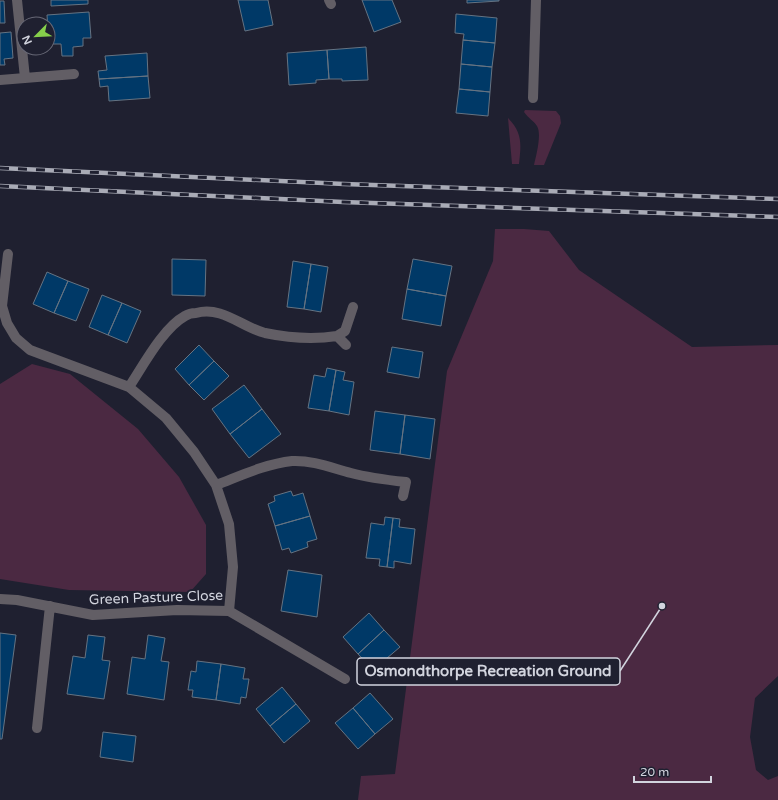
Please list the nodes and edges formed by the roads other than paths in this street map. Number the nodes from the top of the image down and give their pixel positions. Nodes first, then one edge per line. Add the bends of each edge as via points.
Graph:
1 (17, 0) edge
2 (536, 0) edge
3 (74, 74) dead end
4 (25, 78) junction
5 (0, 80) edge
6 (533, 98) dead end
7 (8, 254) dead end
8 (353, 308) dead end
9 (337, 336) junction
10 (346, 345) dead end
11 (129, 387) junction
12 (216, 485) junction
13 (403, 496) dead end
14 (0, 599) edge
15 (50, 606) junction
16 (229, 611) junction
17 (345, 679) dead end
18 (37, 728) dead end

1 - 4 street
2 - 6 street
3 - 4 street
4 - 5 street
7 - 11 street, Green Pasture Close via 2,306 7,323 16,338 30,350
8 - 9 street via 345,331
9 - 10 street
9 - 11 street via 319,339 292,338 263,332 218,312 185,315 170,327
11 - 12 street, Green Pasture Close via 166,418 194,452
12 - 13 street via 264,466 292,461 322,464 374,478 406,482
12 - 16 street, Green Pasture Close via 229,524 233,567
14 - 15 street, Green Pasture Close
15 - 16 street, Green Pasture Close via 94,616 177,610
15 - 18 street
16 - 17 street

